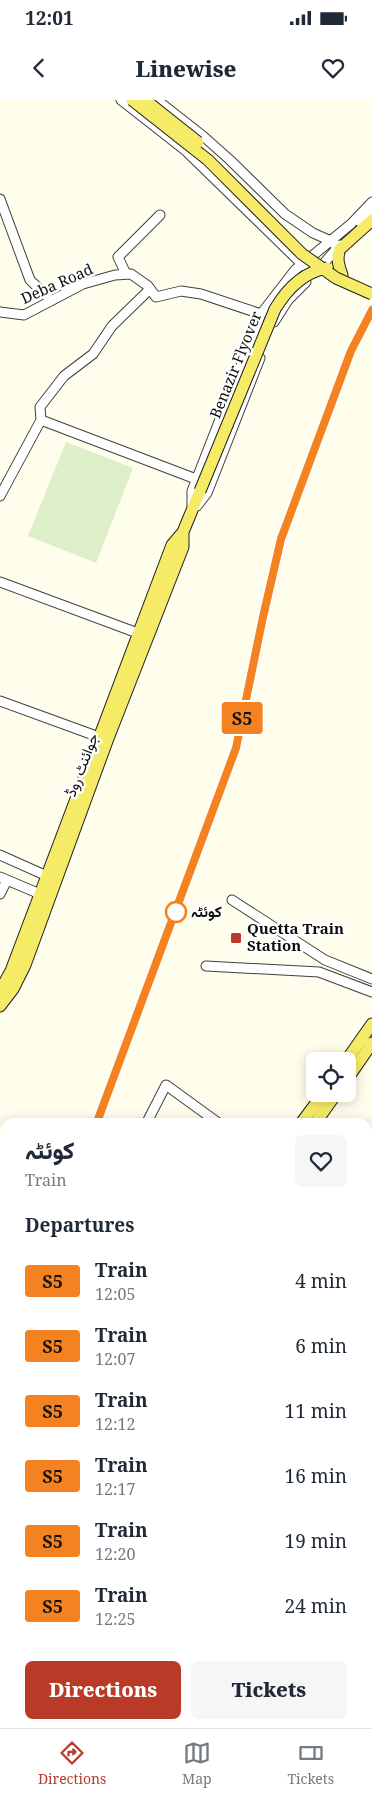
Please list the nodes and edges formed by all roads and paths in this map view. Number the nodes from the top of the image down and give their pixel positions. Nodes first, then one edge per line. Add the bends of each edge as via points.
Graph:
1 (121, 100) edge
2 (132, 100) edge
3 (145, 100) edge
4 (157, 100) edge
5 (0, 198) edge
6 (372, 202) edge
7 (372, 212) edge
8 (160, 215) dead end
9 (372, 220) edge
10 (334, 244) junction
11 (302, 264) junction
12 (326, 268) junction
13 (126, 274) junction
14 (342, 275) junction
15 (312, 277) junction
16 (372, 288) edge
17 (150, 289) junction
18 (372, 294) edge
19 (51, 300) junction
20 (0, 312) edge
21 (261, 314) junction
22 (41, 420) junction
23 (196, 479) junction
24 (200, 491) joint
25 (0, 496) edge
26 (192, 512) junction
27 (0, 582) edge
28 (143, 635) junction
29 (0, 701) edge
30 (99, 738) junction
31 (0, 855) edge
32 (47, 876) junction
33 (3, 878) edge
34 (0, 894) edge
35 (40, 894) junction
36 (232, 900) dead end
37 (206, 966) dead end
38 (372, 978) edge
39 (0, 991) edge
40 (372, 992) edge
41 (0, 1006) edge
42 (372, 1024) edge
43 (372, 1043) edge
44 (352, 1052) edge
45 (368, 1053) edge
46 (356, 1068) edge
47 (316, 1102) edge
48 (330, 1102) edge
49 (149, 1118) edge
50 (211, 1118) edge
51 (305, 1118) edge
52 (319, 1118) edge

1 - 11 street via 186,151
2 - 12 main road, bridge via 208,160 302,254
3 - 12 main road, bridge via 214,155
4 - 10 street via 230,160 285,214
5 - 19 street via 30,280
6 - 10 street
7 - 10 street
8 - 13 street via 118,258
9 - 14 main road via 340,249 338,263
10 - 11 street
10 - 15 street
11 - 15 street
11 - 21 street via 278,289
12 - 14 main road
12 - 18 main road, bridge via 344,283
12 - 24 main road, Benazir Flyover, bridge via 309,273 295,283 275,309
13 - 17 street via 131,274
13 - 19 street, Deba Road via 84,284
14 - 16 main road
15 - 26 street via 288,300 272,325 207,493
17 - 21 street via 156,297 181,292 201,294
17 - 22 street via 112,326 93,354 64,376 40,408
19 - 20 street, Deba Road via 24,315
21 - 23 street
22 - 23 street
22 - 25 street
23 - 26 street via 192,491
24 - 26 main road, جوائنٹ روڈ
26 - 28 main road, جوائنٹ روڈ via 184,532 172,545
27 - 28 street
28 - 30 main road, جوائنٹ روڈ
28 - 41 main road, جوائنٹ روڈ via 22,970
29 - 30 street
30 - 32 main road, جوائنٹ روڈ
31 - 32 street
32 - 35 main road, جوائنٹ روڈ
33 - 34 street
33 - 35 street
35 - 39 main road, جوائنٹ روڈ via 11,971
36 - 38 street via 325,960
37 - 40 street via 319,972
42 - 44 main road
43 - 45 main road
45 - 46 main road
47 - 51 main road
48 - 52 main road
49 - 50 street via 166,1085

